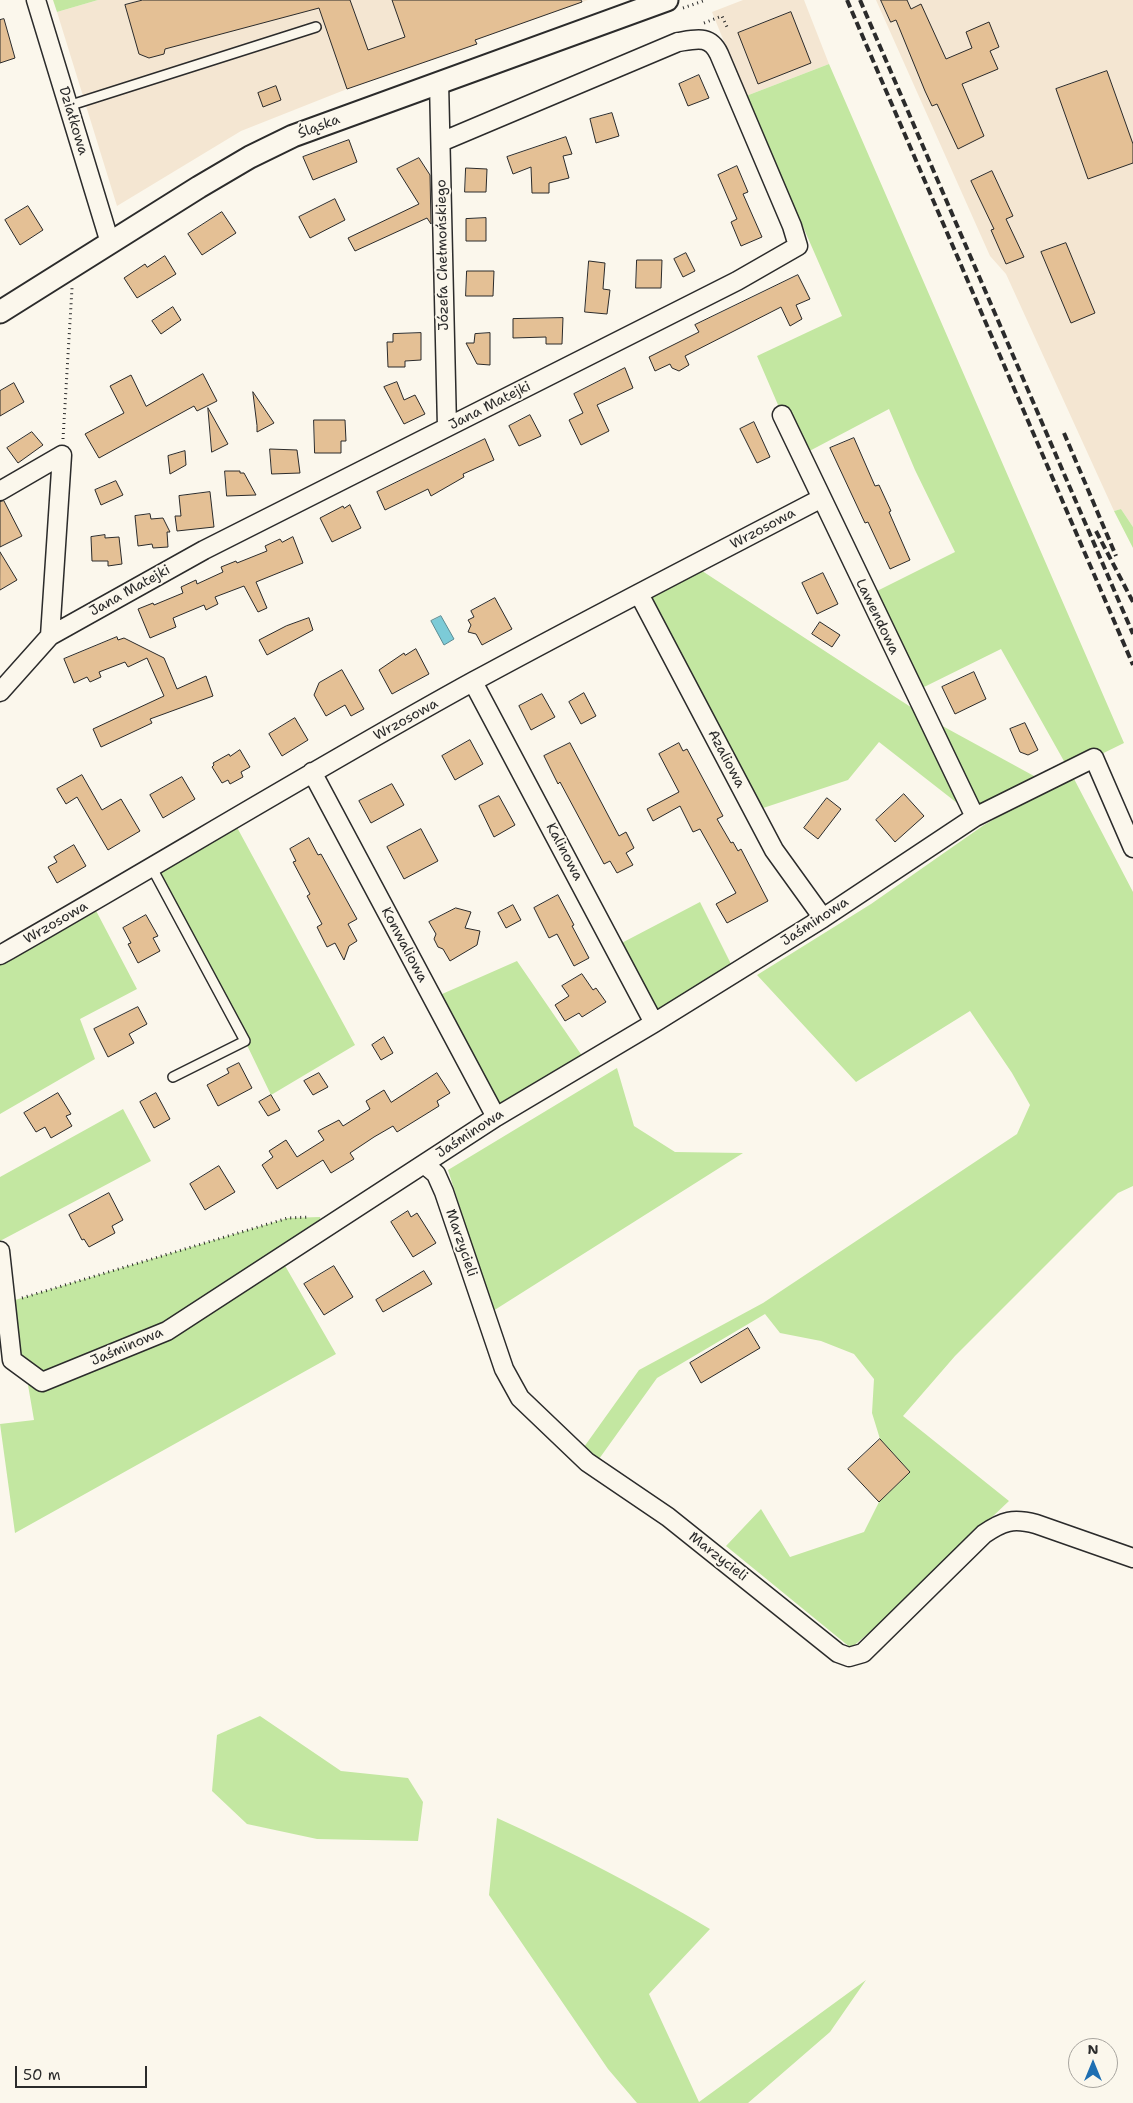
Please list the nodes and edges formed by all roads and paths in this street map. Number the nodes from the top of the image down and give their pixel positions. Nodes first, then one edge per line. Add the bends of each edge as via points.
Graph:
1 (36, 0) edge
2 (667, 0) edge
3 (316, 27) dead end
4 (439, 82) junction
5 (68, 106) junction
6 (441, 142) junction
7 (110, 243) junction
8 (65, 286) dead end
9 (0, 312) edge
10 (782, 415) dead end
11 (447, 427) junction
12 (62, 455) junction
13 (0, 491) edge
14 (820, 498) junction
15 (638, 594) junction
16 (50, 636) junction
17 (474, 682) junction
18 (0, 692) edge
19 (312, 772) junction
20 (975, 817) junction
21 (1133, 848) edge
22 (152, 868) junction
23 (823, 918) junction
24 (0, 956) edge
25 (654, 1023) junction
26 (173, 1077) dead end
27 (496, 1117) junction
28 (424, 1164) junction
29 (339, 1219) junction
30 (0, 1251) edge
31 (2, 1304) edge
32 (1133, 1558) edge

1 - 5 street, Działkowa
2 - 4 street, Śląska
3 - 5 lane
4 - 6 street, Józefa Chełmońskiego
4 - 7 street, Śląska via 293,136 250,157
5 - 7 street, Działkowa
6 - 11 street, Józefa Chełmońskiego
6 - 11 street, Jana Matejki via 678,42 708,41 716,46 798,246 737,281
7 - 9 street, Śląska
8 - 12 path via 73,283
10 - 14 street, Lawendowa
11 - 16 street, Jana Matejki via 204,550
12 - 13 street
12 - 16 street
14 - 15 street, Wrzosowa
14 - 20 street, Lawendowa
15 - 17 street, Wrzosowa
15 - 23 street, Azaliowa via 774,850
16 - 18 street, Jana Matejki
17 - 19 street, Wrzosowa
17 - 25 street, Kalinowa
19 - 22 street, Wrzosowa
19 - 27 street, Konwaliowa
20 - 21 street, Jaśminowa via 1094,758
20 - 23 street, Jaśminowa
22 - 24 street, Wrzosowa
22 - 26 lane via 245,1041
23 - 25 street, Jaśminowa
25 - 27 street, Jaśminowa
27 - 28 street, Jaśminowa
28 - 29 street, Jaśminowa
28 - 32 street, Marzycieli via 436,1174 444,1192 504,1369 520,1398 587,1462 668,1518 838,1653 849,1657 863,1653 984,1534 1005,1522 1020,1520 1036,1524
29 - 31 path via 288,1218
29 - 31 street, Jaśminowa via 167,1331 42,1382 12,1360
30 - 31 street

